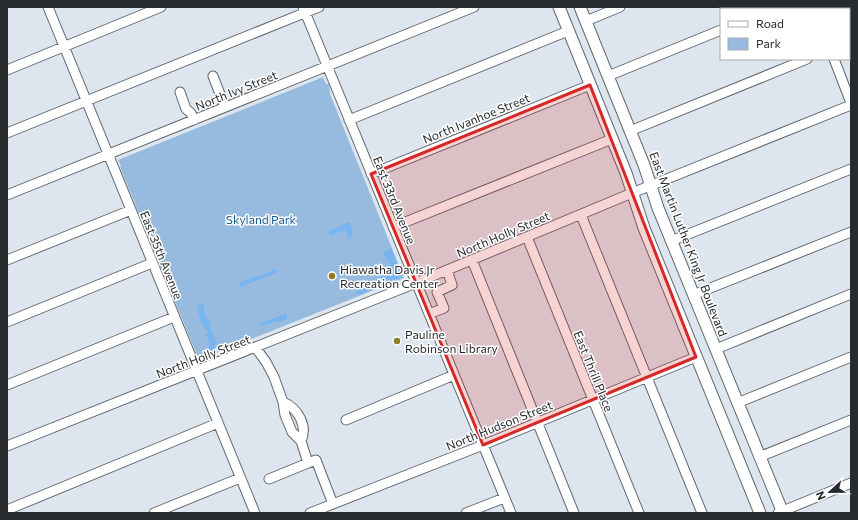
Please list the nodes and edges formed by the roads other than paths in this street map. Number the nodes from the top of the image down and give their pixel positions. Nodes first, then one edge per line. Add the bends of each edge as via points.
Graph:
1 (48, 7) edge
2 (161, 7) edge
3 (319, 7) edge
4 (474, 7) edge
5 (559, 7) edge
6 (580, 7) edge
7 (620, 7) edge
8 (304, 10) edge
9 (586, 21) junction
10 (720, 30) edge
11 (568, 31) junction
12 (64, 47) junction
13 (805, 60) edge
14 (834, 60) edge
15 (327, 66) junction
16 (7, 70) edge
17 (213, 76) dead end
18 (608, 76) junction
19 (590, 85) junction
20 (180, 92) dead end
21 (86, 101) junction
22 (851, 104) edge
23 (226, 107) junction
24 (194, 120) junction
25 (350, 120) junction
26 (630, 131) junction
27 (7, 134) edge
28 (612, 139) junction
29 (108, 154) junction
30 (851, 169) edge
31 (372, 174) junction
32 (651, 186) junction
33 (632, 193) junction
34 (7, 195) edge
35 (131, 210) junction
36 (581, 215) junction
37 (393, 227) junction
38 (851, 232) edge
39 (527, 237) junction
40 (671, 241) junction
41 (7, 260) edge
42 (472, 260) junction
43 (152, 263) junction
44 (448, 270) junction
45 (416, 283) junction
46 (851, 294) edge
47 (693, 295) junction
48 (429, 314) junction
49 (174, 317) junction
50 (7, 322) edge
51 (256, 348) junction
52 (716, 349) junction
53 (696, 357) junction
54 (851, 357) edge
55 (196, 370) junction
56 (454, 375) junction
57 (648, 377) junction
58 (7, 385) edge
59 (593, 400) junction
60 (737, 403) junction
61 (346, 420) dead end
62 (851, 420) edge
63 (537, 422) junction
64 (218, 423) junction
65 (482, 445) junction
66 (7, 446) edge
67 (759, 456) junction
68 (308, 463) junction
69 (240, 478) junction
70 (269, 479) dead end
71 (851, 483) edge
72 (504, 498) junction
73 (333, 504) junction
74 (7, 510) edge
75 (781, 512) edge
76 (154, 513) edge
77 (255, 513) edge
78 (310, 513) edge
79 (466, 513) edge
80 (511, 513) edge
81 (574, 513) edge
82 (639, 513) edge
83 (702, 513) edge
84 (760, 513) edge

1 - 12 street, East 35th Avenue
2 - 12 street
3 - 8 street
4 - 15 street, North Ivy Street
5 - 11 main road
6 - 9 main road, East Martin Luther King Jr Boulevard
7 - 9 street
8 - 15 street, East 33rd Avenue
8 - 21 street
9 - 18 main road, East Martin Luther King Jr Boulevard
10 - 18 street
11 - 19 main road
11 - 25 street
12 - 16 street
12 - 21 street, East 35th Avenue
13 - 26 street
14 - 22 street
15 - 23 street, North Ivy Street
15 - 25 street, East 33rd Avenue
17 - 23 street
18 - 26 main road, East Martin Luther King Jr Boulevard
19 - 28 main road
19 - 31 street, North Ivanhoe Street
20 - 24 street via 186,109
21 - 27 street
21 - 29 street, East 35th Avenue
22 - 32 street, North Holly Street
23 - 24 street, North Ivy Street
24 - 29 street, North Ivy Street
25 - 31 street, East 33rd Avenue
26 - 32 main road, East Martin Luther King Jr Boulevard
28 - 33 main road
28 - 37 street
29 - 34 street, North Ivy Street
29 - 35 street, East 35th Avenue
30 - 40 street
31 - 37 street, East 33rd Avenue
32 - 33 street, North Holly Street
32 - 40 main road, East Martin Luther King Jr Boulevard
33 - 36 street, North Holly Street
33 - 53 main road
35 - 41 street
35 - 43 street, East 35th Avenue
36 - 39 street, North Holly Street
36 - 57 street
37 - 45 street, East 33rd Avenue
38 - 47 street
39 - 42 street, North Holly Street
39 - 59 street, East Thrill Place
40 - 47 main road, East Martin Luther King Jr Boulevard
42 - 44 street, North Holly Street
42 - 63 street
43 - 49 street, East 35th Avenue
43 - 50 street
44 - 45 street, North Holly Street
44 - 48 street via 452,285 437,292 444,308
45 - 48 street, East 33rd Avenue
45 - 51 street, North Holly Street
46 - 52 street
47 - 52 main road, East Martin Luther King Jr Boulevard
48 - 56 street, East 33rd Avenue
49 - 55 street, East 35th Avenue
49 - 58 street
51 - 55 street, North Holly Street
51 - 68 street via 266,362 283,402 292,432 301,441
52 - 60 main road, East Martin Luther King Jr Boulevard
53 - 57 street, North Hudson Street
53 - 84 main road
54 - 60 street
55 - 64 street, East 35th Avenue
55 - 66 street, North Holly Street
56 - 61 street
56 - 65 street, East 33rd Avenue
57 - 59 street, North Hudson Street
57 - 83 street
59 - 63 street, North Hudson Street
59 - 82 street, East Thrill Place
60 - 67 main road, East Martin Luther King Jr Boulevard
62 - 67 street
63 - 65 street, North Hudson Street
63 - 81 street
64 - 69 street, East 35th Avenue
64 - 74 street
65 - 72 street, East 33rd Avenue
65 - 73 street, North Hudson Street
67 - 75 main road, East Martin Luther King Jr Boulevard
68 - 70 street
68 - 73 street via 316,460
69 - 76 street
69 - 77 street, East 35th Avenue
71 - 75 street
72 - 79 street
72 - 80 street, East 33rd Avenue
73 - 78 street, North Hudson Street

